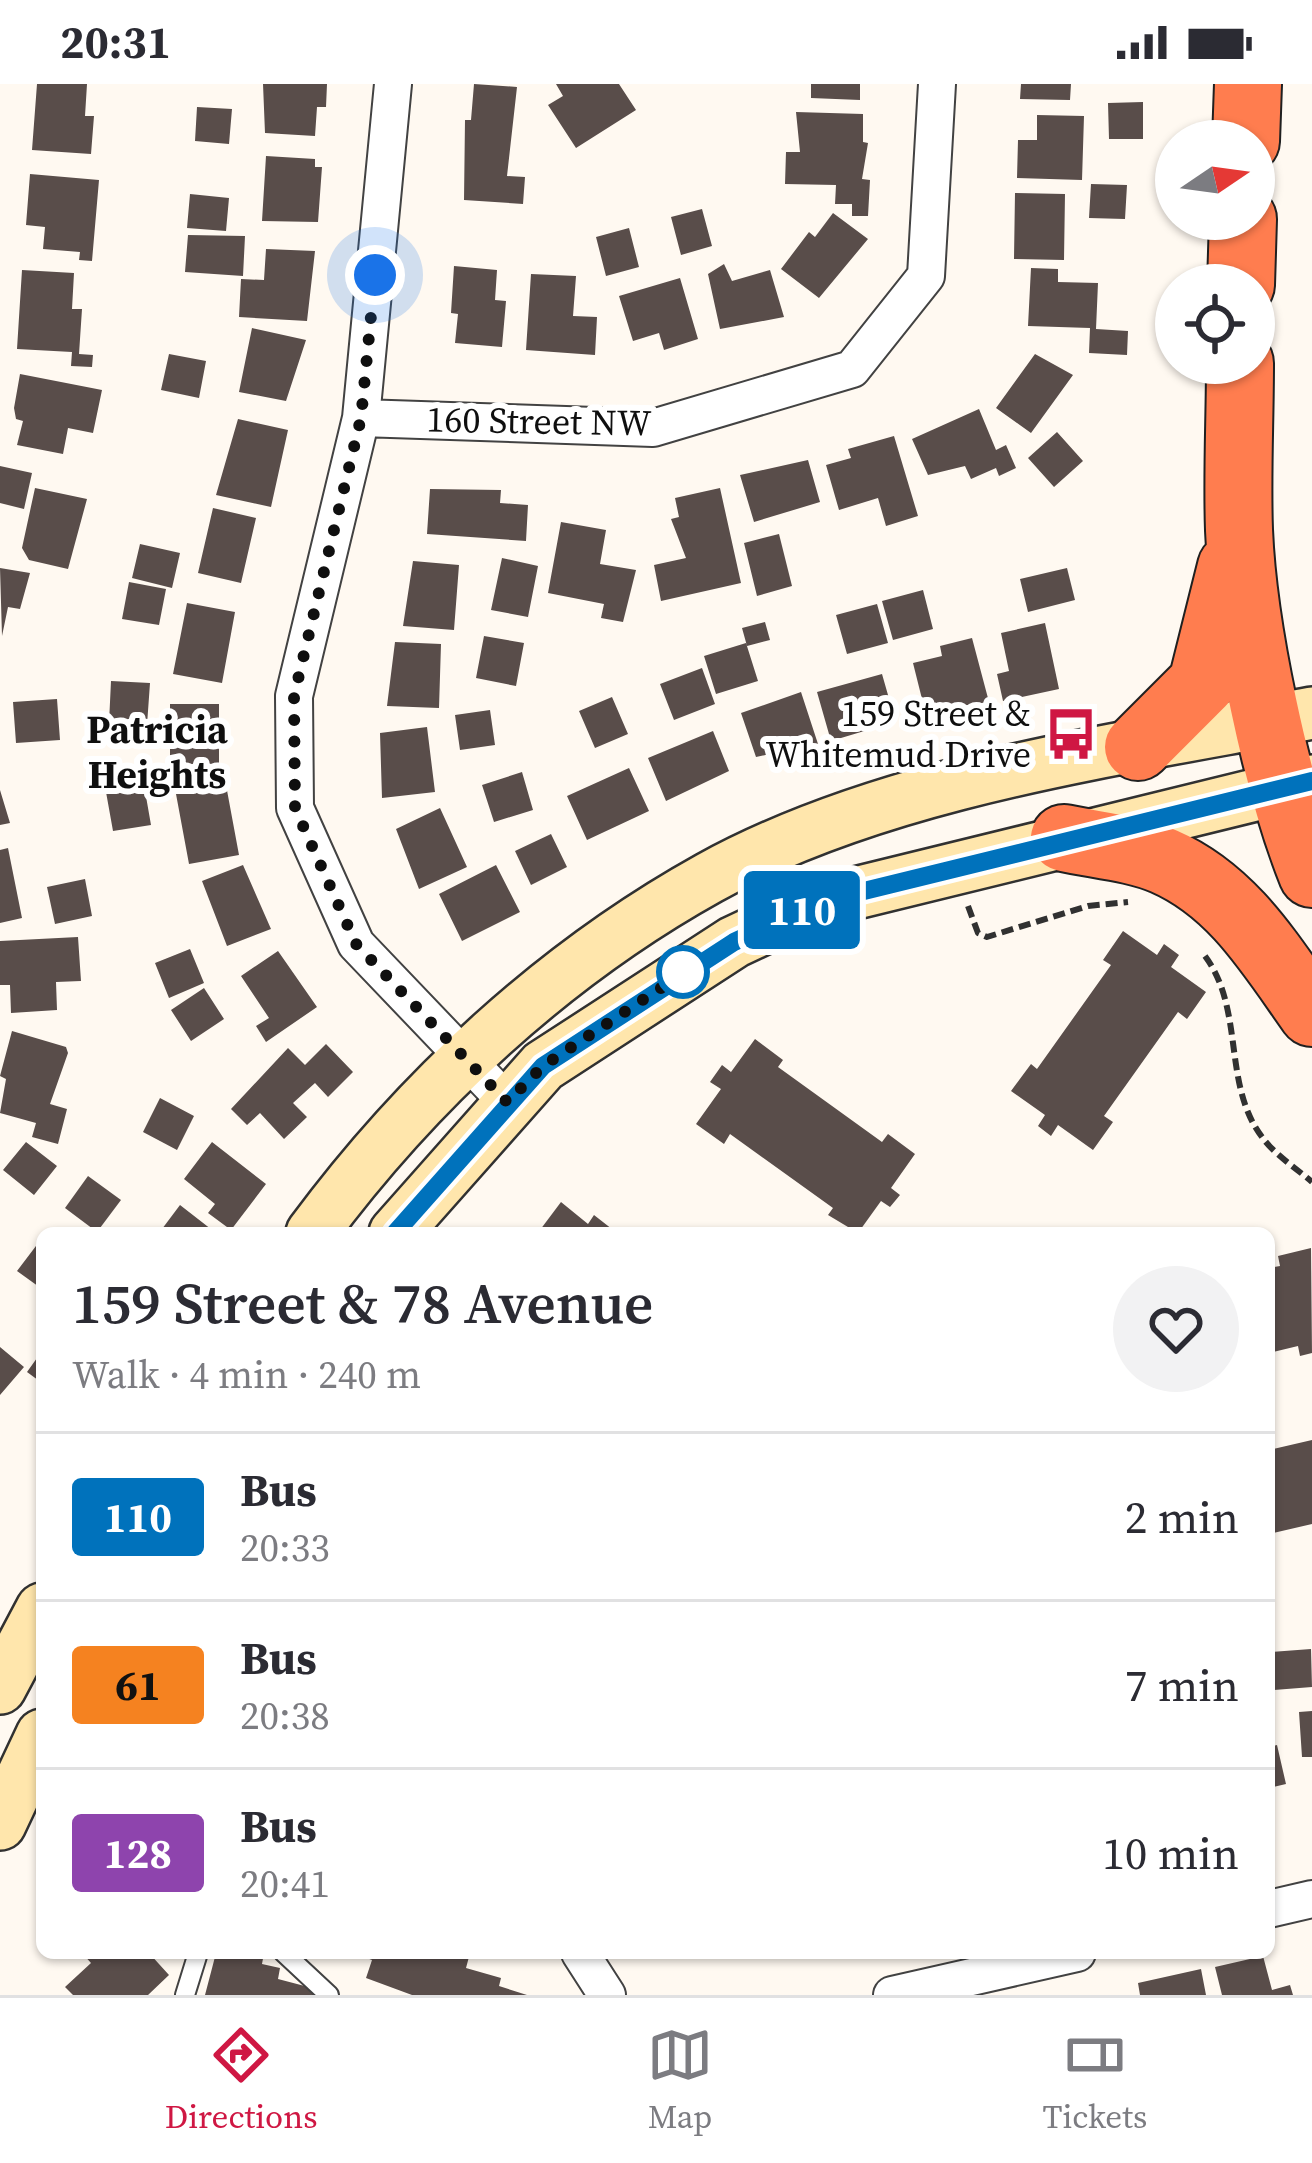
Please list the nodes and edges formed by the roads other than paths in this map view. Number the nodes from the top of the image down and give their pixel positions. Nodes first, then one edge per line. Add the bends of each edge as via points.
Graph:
1 (393, 84) edge
2 (937, 84) edge
3 (1248, 84) edge
4 (1247, 120) edge
5 (1240, 384) edge
6 (361, 418) junction
7 (1239, 534) junction
8 (1291, 717) edge
9 (1138, 747) junction
10 (1299, 783) edge
11 (1064, 838) junction
12 (1312, 874) edge
13 (1312, 1012) edge
14 (468, 1059) junction
15 (507, 1102) junction
16 (317, 1227) edge
17 (400, 1227) edge
18 (36, 1620) edge
19 (0, 1688) edge
20 (36, 1745) edge
21 (5, 1797) edge
22 (1312, 1899) edge
23 (1275, 1908) edge
24 (196, 1959) edge
25 (290, 1959) edge
26 (584, 1959) edge
27 (1051, 1959) edge
28 (185, 1995) edge
29 (329, 1995) edge
30 (607, 1995) edge
31 (892, 1995) edge

1 - 6 street
2 - 6 street, 160 Street NW via 926,276 853,369 653,428
3 - 4 highway
5 - 7 highway
6 - 14 street via 294,696 295,808 356,944
7 - 8 highway
7 - 9 highway via 1202,683
8 - 9 street
8 - 10 highway
9 - 14 street via 896,804 711,877 541,989
10 - 11 street
10 - 12 highway
11 - 13 highway via 1162,860 1214,888
11 - 15 street via 819,902 734,942 543,1066
14 - 15 street
14 - 16 street
15 - 17 street
18 - 19 street
20 - 21 street
22 - 23 street
24 - 28 lane
25 - 29 lane
26 - 30 street
27 - 31 street

